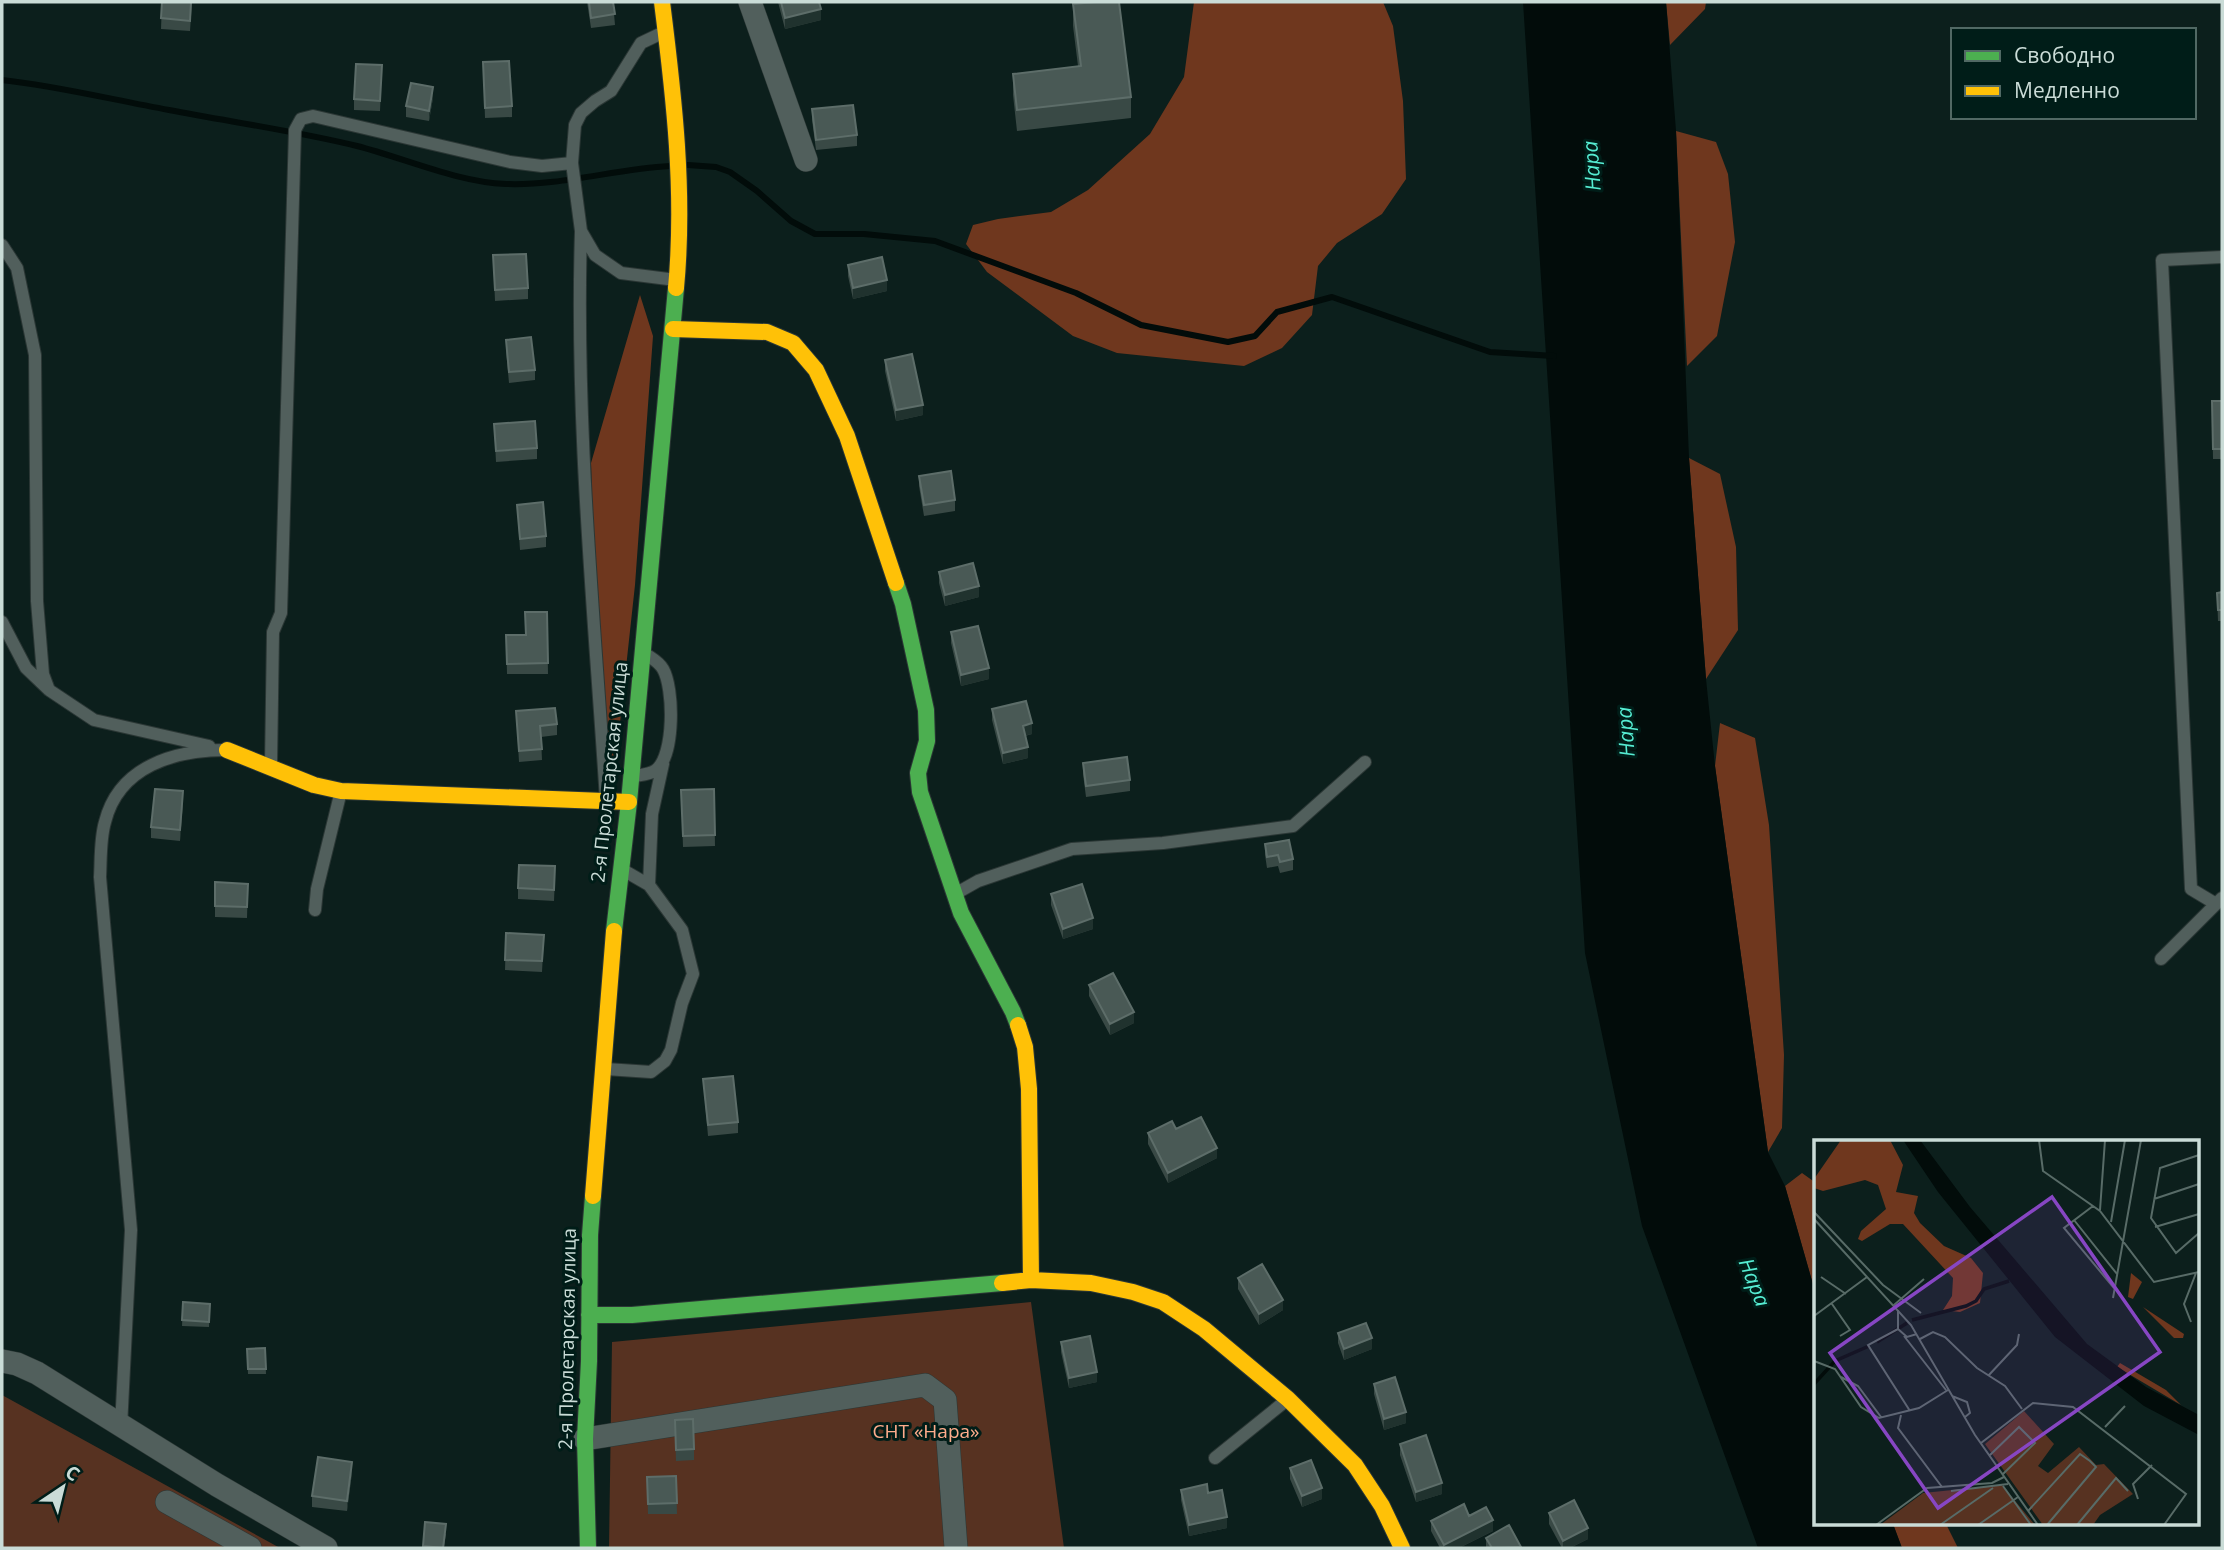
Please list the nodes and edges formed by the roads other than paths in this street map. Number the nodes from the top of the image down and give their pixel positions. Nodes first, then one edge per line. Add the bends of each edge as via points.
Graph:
1 (662, 2) edge
2 (750, 2) edge
3 (666, 31) junction
4 (806, 160) dead end
5 (572, 163) junction
6 (581, 231) junction
7 (2, 245) edge
8 (2222, 257) edge
9 (677, 280) junction
10 (673, 329) junction
11 (2, 622) edge
12 (643, 653) junction
13 (49, 690) junction
14 (227, 750) junction
15 (664, 761) junction
16 (1365, 762) dead end
17 (271, 766) junction
18 (631, 777) junction
19 (341, 791) junction
20 (606, 800) junction
21 (629, 802) junction
22 (621, 868) junction
23 (649, 885) junction
24 (955, 895) junction
25 (2219, 901) edge
26 (315, 910) dead end
27 (2161, 959) dead end
28 (602, 1069) junction
29 (1031, 1280) junction
30 (589, 1315) junction
31 (2, 1361) edge
32 (1288, 1399) junction
33 (121, 1427) junction
34 (585, 1439) junction
35 (1215, 1458) dead end
36 (167, 1502) dead end
37 (250, 1548) edge
38 (326, 1548) edge
39 (588, 1548) edge
40 (956, 1548) edge
41 (1402, 1548) edge

1 - 3 street, 2-я Пролетарская улица
2 - 4 street
3 - 5 lane via 641,43 611,91 581,113 575,125
3 - 9 street, 2-я Пролетарская улица via 680,191
5 - 6 lane
5 - 17 lane via 510,162 313,116 301,119 295,130 281,613 273,632
6 - 9 lane via 595,255 621,273
6 - 20 lane via 586,485
7 - 13 lane via 17,268 35,355 37,601 43,674
8 - 25 lane via 2162,260 2192,889
9 - 10 street, 2-я Пролетарская улица
10 - 12 street, 2-я Пролетарская улица
10 - 24 street via 766,332 793,342 817,370 847,436 903,604 926,710 928,741 918,772 920,792
11 - 13 lane via 26,668
12 - 15 lane via 664,670 671,698
12 - 18 street, 2-я Пролетарская улица
13 - 14 lane via 94,720
14 - 17 street
14 - 33 lane via 199,750 147,765 118,791 104,822 100,877 131,1230
15 - 18 lane via 655,771
15 - 23 lane via 652,814
16 - 24 lane via 1293,826 1072,849 978,881
17 - 19 street
18 - 21 street, 2-я Пролетарская улица
19 - 20 street
19 - 26 lane
20 - 21 street
21 - 22 street, 2-я Пролетарская улица
22 - 23 lane
22 - 28 street, 2-я Пролетарская улица
23 - 28 lane via 682,930 693,974 665,1061 651,1072
24 - 29 street via 1013,1012 1025,1047
25 - 27 lane
28 - 30 street, 2-я Пролетарская улица
29 - 30 street
29 - 32 street via 1091,1283 1163,1302 1204,1329
30 - 34 street, 2-я Пролетарская улица
31 - 33 street via 37,1373
32 - 35 lane
32 - 41 street via 1355,1465
33 - 38 street
34 - 39 street, 2-я Пролетарская улица
34 - 40 street via 925,1385 945,1401
36 - 37 street

